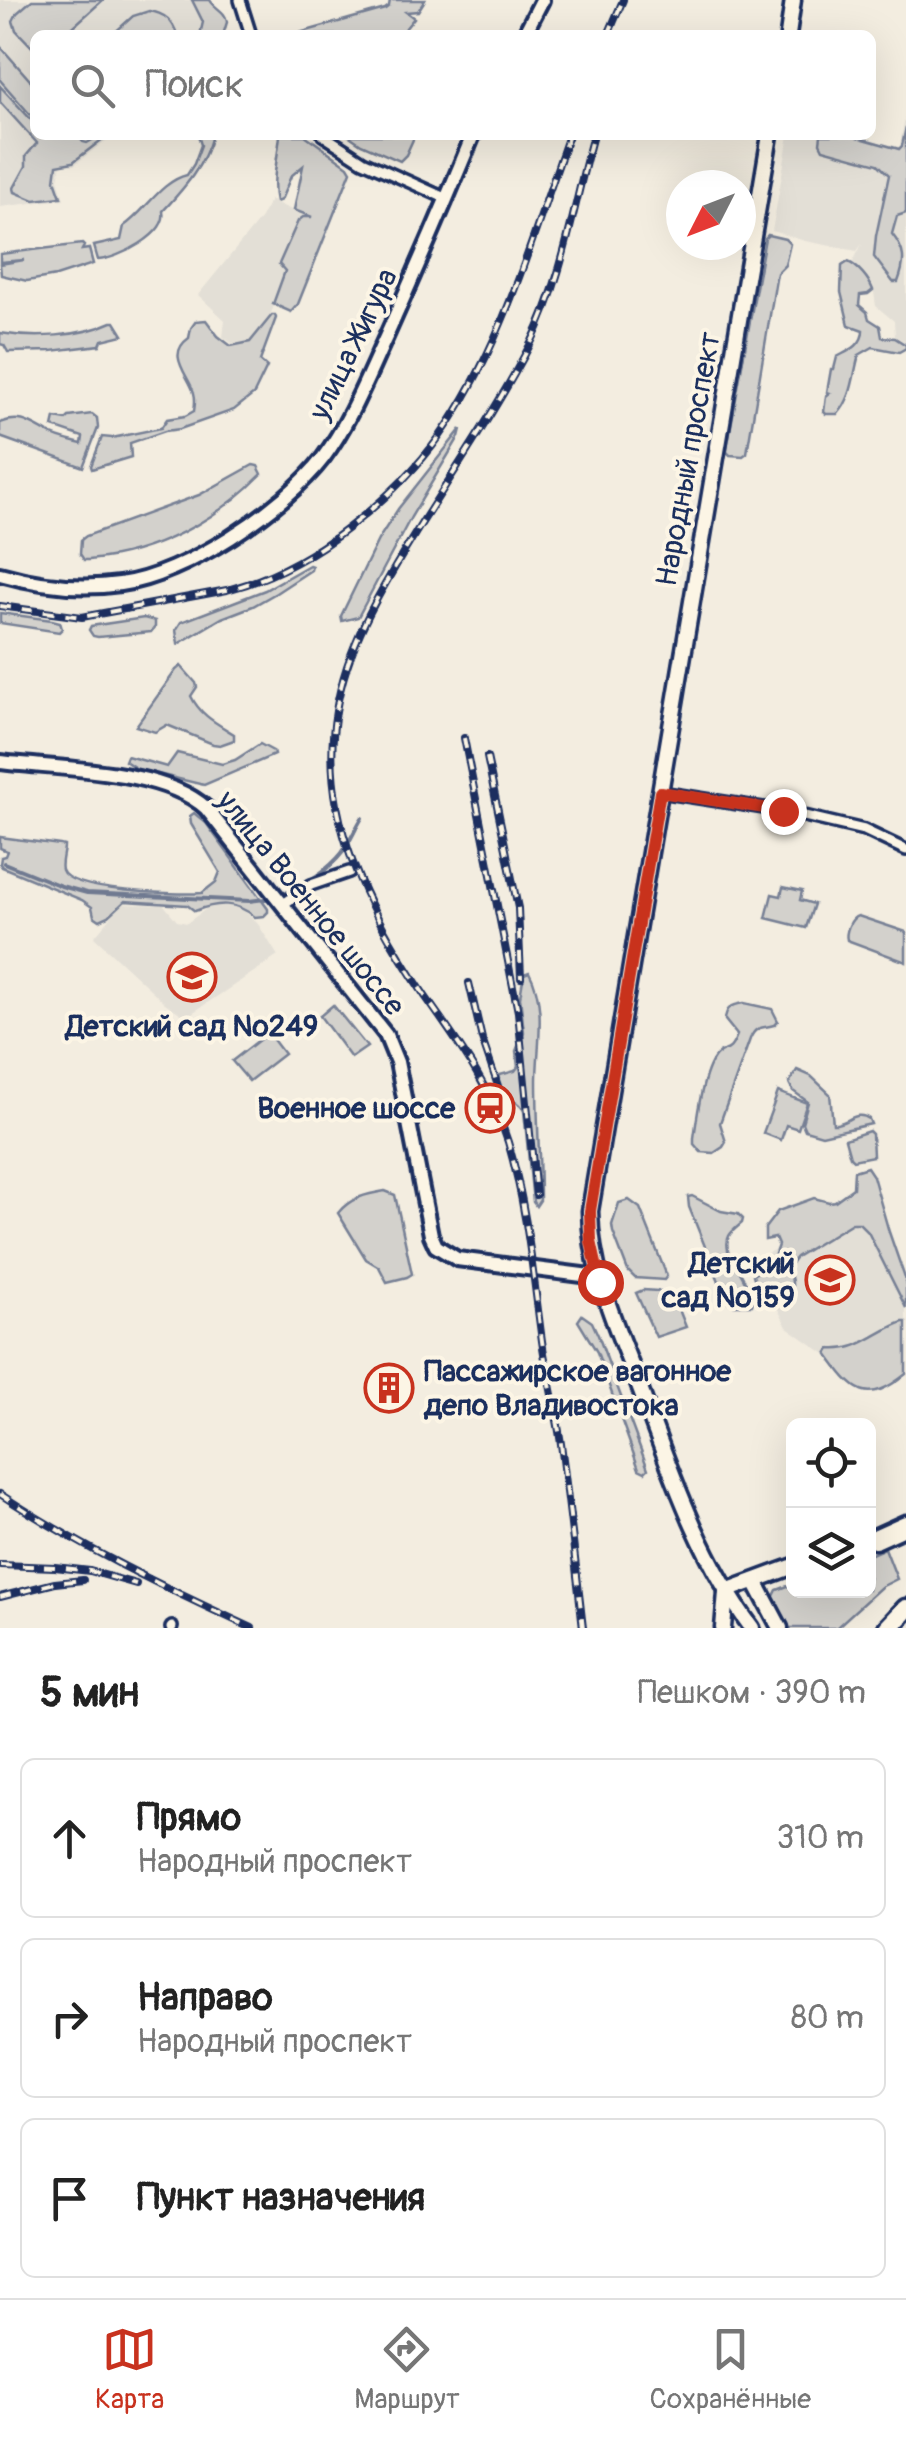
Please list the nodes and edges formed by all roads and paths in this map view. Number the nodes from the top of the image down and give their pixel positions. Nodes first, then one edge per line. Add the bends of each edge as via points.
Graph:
1 (240, 0) edge
2 (542, 0) edge
3 (794, 0) edge
4 (249, 30) edge
5 (527, 30) edge
6 (789, 30) edge
7 (330, 140) edge
8 (470, 140) edge
9 (769, 140) edge
10 (445, 198) junction
11 (0, 574) edge
12 (0, 762) edge
13 (660, 792) junction
14 (906, 850) edge
15 (349, 872) dead end
16 (280, 903) junction
17 (598, 1277) junction
18 (906, 1525) edge
19 (876, 1538) edge
20 (876, 1540) edge
21 (906, 1540) edge
22 (786, 1569) edge
23 (755, 1580) junction
24 (729, 1596) junction
25 (905, 1609) edge
26 (723, 1628) edge
27 (736, 1628) edge
28 (752, 1628) edge
29 (780, 1628) edge
30 (888, 1628) edge

1 - 4 street
2 - 5 main road
3 - 6 main road
7 - 10 street
8 - 10 main road, улица Жигура
9 - 13 main road, Народный проспект
10 - 11 main road, улица Жигура via 352,412 322,460 275,506 194,557 124,584 46,584
12 - 16 main road, улица Военное шоссе via 119,774 182,790 206,808
13 - 14 street via 864,830
13 - 17 main road, Народный проспект via 590,1211
15 - 16 street
16 - 17 main road, улица Военное шоссе via 394,1051 436,1246 456,1259
17 - 24 main road, Народный проспект via 658,1438
18 - 19 highway
20 - 21 main road
22 - 23 main road
23 - 24 main road
23 - 29 main road
24 - 26 main road
24 - 27 main road
24 - 28 main road
25 - 30 highway

